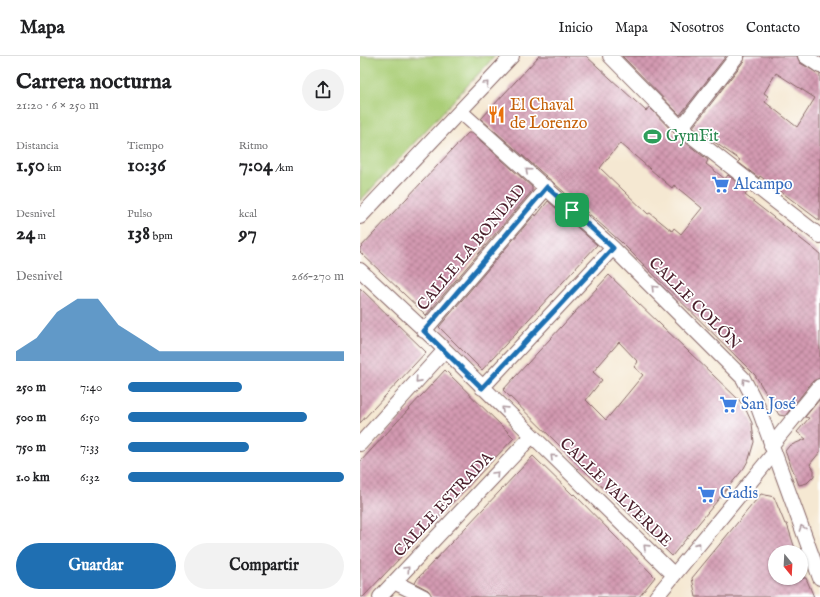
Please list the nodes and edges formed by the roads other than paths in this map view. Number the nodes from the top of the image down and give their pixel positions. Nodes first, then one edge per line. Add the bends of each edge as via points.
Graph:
1 (512, 56) edge
2 (610, 56) edge
3 (737, 56) edge
4 (805, 56) edge
5 (820, 66) edge
6 (461, 112) junction
7 (681, 128) junction
8 (547, 187) junction
9 (360, 217) edge
10 (820, 236) edge
11 (613, 248) junction
12 (360, 270) edge
13 (424, 331) junction
14 (444, 351) junction
15 (820, 386) edge
16 (482, 388) junction
17 (532, 436) junction
18 (360, 444) edge
19 (772, 449) junction
20 (674, 575) junction
21 (820, 578) edge
22 (394, 582) junction
23 (380, 597) edge
24 (424, 597) edge
25 (656, 597) edge

6 -> 1 street
2 - 7 street
3 - 7 street
4 - 5 street
8 -> 6 street, CALLE COLÓN
6 - 9 street
7 - 10 street
8 - 11 street, CALLE COLÓN
8 - 13 street, CALLE LA BONDAD
11 - 16 street
19 -> 11 street, CALLE COLÓN via 758,407 743,378
12 - 13 street, CALLE VALVERDE
13 - 14 street, CALLE VALVERDE
14 - 16 street, CALLE VALVERDE
14 -> 18 street
15 - 19 street
17 -> 16 street, CALLE VALVERDE
20 -> 17 street, CALLE VALVERDE
22 -> 17 street, CALLE ESTRADA
20 -> 19 street
21 -> 19 street, CALLE COLÓN
20 - 25 street
22 - 23 street, CALLE ESTRADA
22 - 24 street

